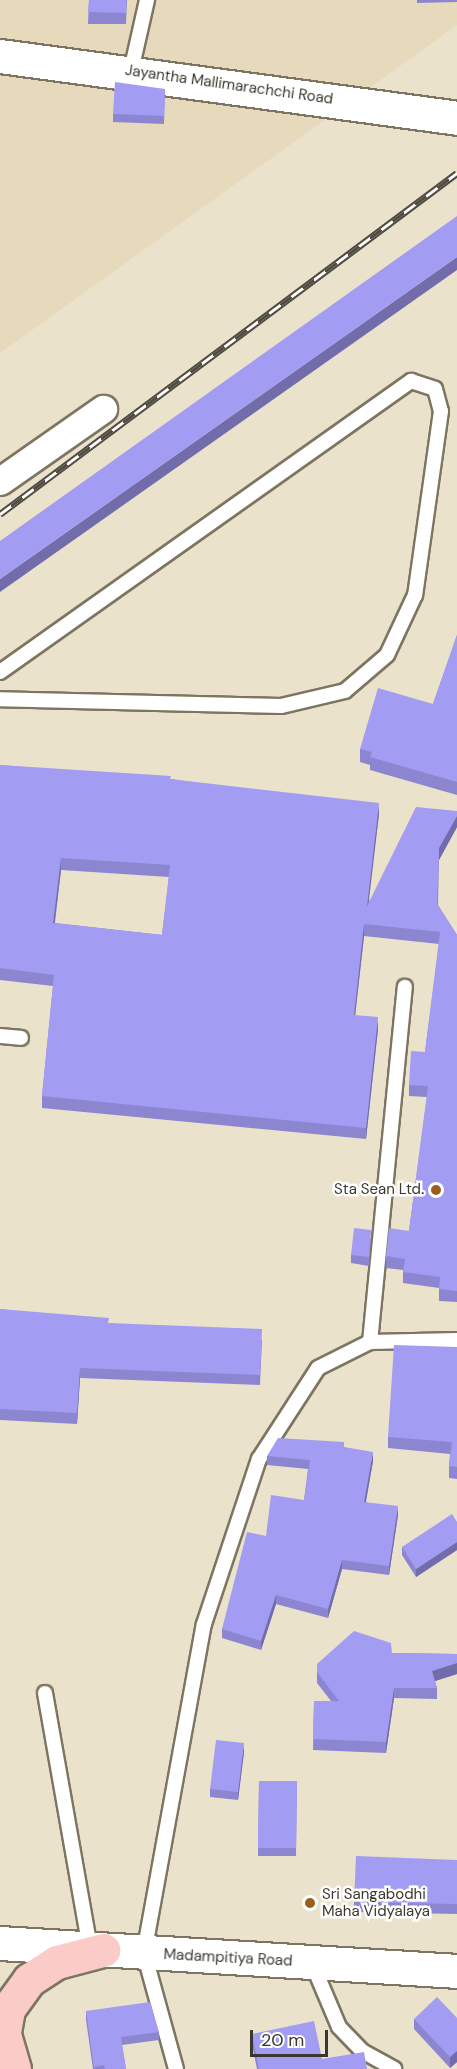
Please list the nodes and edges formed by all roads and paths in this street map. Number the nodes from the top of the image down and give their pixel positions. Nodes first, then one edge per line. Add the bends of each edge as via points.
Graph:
1 (147, 0) edge
2 (0, 56) edge
3 (131, 71) junction
4 (457, 118) edge
5 (104, 409) dead end
6 (0, 481) edge
7 (0, 672) edge
8 (0, 699) edge
9 (405, 987) dead end
10 (0, 1036) edge
11 (21, 1038) dead end
12 (457, 1340) edge
13 (369, 1342) junction
14 (45, 1693) dead end
15 (0, 1943) edge
16 (96, 1949) junction
17 (144, 1953) junction
18 (312, 1963) junction
19 (457, 1971) edge
20 (2, 2026) edge
21 (14, 2069) edge
22 (176, 2069) edge
23 (394, 2069) edge

1 - 3 lane
2 - 3 street, Jayantha Mallimarachchi Road
3 - 4 street, Jayantha Mallimarachchi Road
5 - 6 street
7 - 8 lane via 411,381 435,389 441,411 415,595 387,655 345,691 281,706
9 - 13 lane
10 - 11 lane
12 - 13 lane
13 - 17 lane via 318,1368 259,1459 204,1624
14 - 16 lane
15 - 16 street, Madampitiya Road
16 - 17 street, Madampitiya Road
16 - 20 main road via 57,1962 30,1980 8,2009
17 - 18 street, Madampitiya Road
17 - 22 lane
18 - 19 street, Madampitiya Road
18 - 23 lane via 339,2027 362,2051
20 - 21 main road

